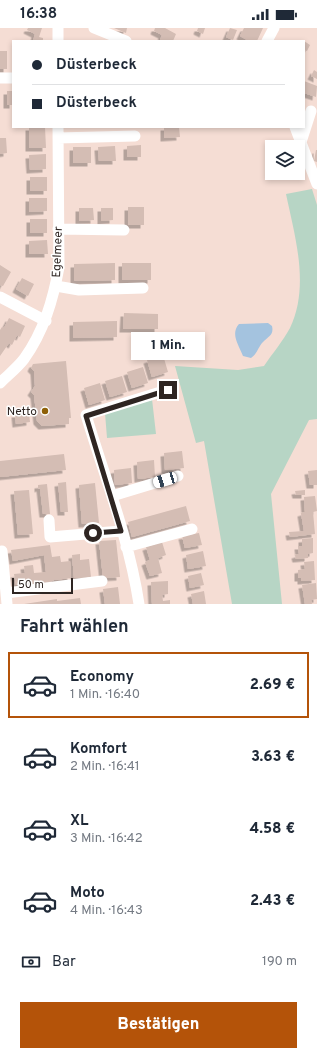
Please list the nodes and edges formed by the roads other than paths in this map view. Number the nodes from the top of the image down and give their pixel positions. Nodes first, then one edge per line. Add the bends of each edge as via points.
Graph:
1 (58, 28) edge
2 (94, 28) edge
3 (274, 28) edge
4 (58, 40) edge
5 (124, 40) edge
6 (268, 40) edge
7 (0, 78) edge
8 (12, 78) edge
9 (311, 111) edge
10 (295, 128) edge
11 (58, 133) edge
12 (135, 136) dead end
13 (300, 140) edge
14 (302, 140) edge
15 (305, 152) edge
16 (317, 184) edge
17 (58, 229) junction
18 (124, 230) dead end
19 (56, 286) junction
20 (143, 288) dead end
21 (0, 297) edge
22 (46, 321) junction
23 (0, 383) edge
24 (168, 390) dead end
25 (178, 476) dead end
26 (112, 496) junction
27 (49, 520) dead end
28 (192, 529) dead end
29 (121, 531) junction
30 (126, 547) junction
31 (2, 551) dead end
32 (102, 582) dead end
33 (6, 598) edge
34 (139, 604) edge

1 - 4 street
2 - 5 street
3 - 6 street
7 - 8 street
9 - 14 street
10 - 13 street
11 - 12 street
11 - 17 street, Egelmeer
15 - 16 street
17 - 18 street
17 - 19 street, Egelmeer via 59,267
19 - 20 street via 79,290
19 - 22 street, Egelmeer
21 - 22 street
22 - 23 street, Egelmeer via 24,359
24 - 26 street via 86,416
25 - 26 street
26 - 29 street
27 - 29 street via 50,537
28 - 30 street
29 - 30 street
30 - 34 street
31 - 33 street
32 - 33 street

